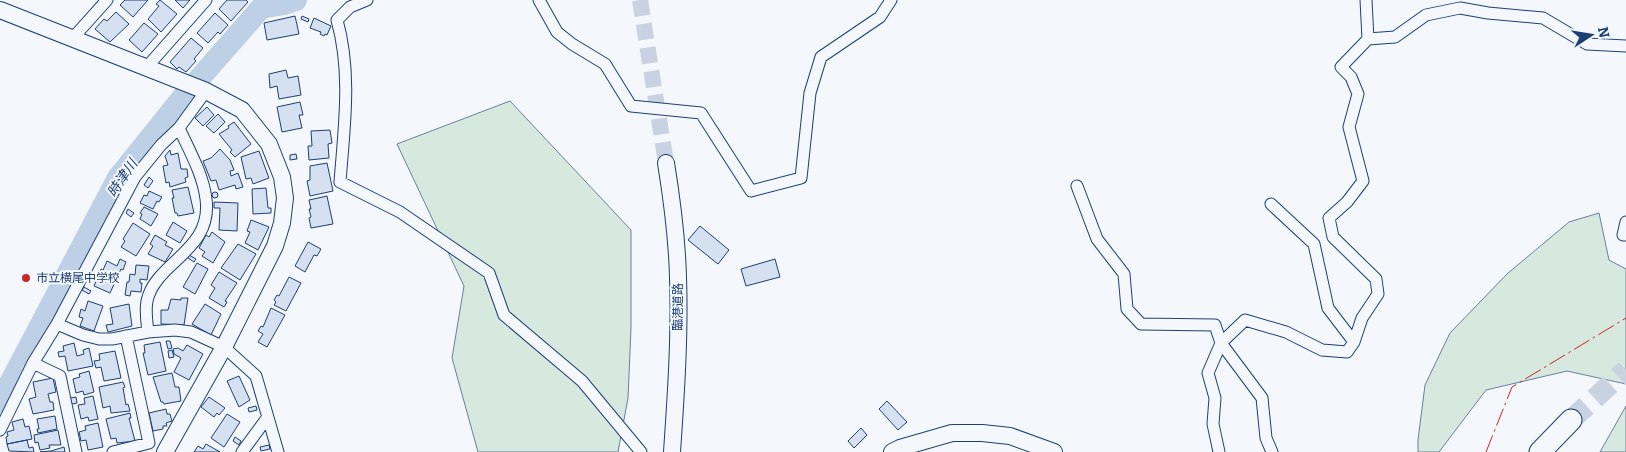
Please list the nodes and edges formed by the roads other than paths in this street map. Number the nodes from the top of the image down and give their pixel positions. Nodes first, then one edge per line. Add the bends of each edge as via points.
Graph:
1 (107, 0) edge
2 (206, 0) edge
3 (367, 0) edge
4 (539, 0) edge
5 (891, 0) edge
6 (1366, 0) edge
7 (0, 10) edge
8 (72, 39) junction
9 (1368, 39) junction
10 (1626, 46) edge
11 (146, 68) junction
12 (206, 91) junction
13 (179, 128) junction
14 (666, 163) tunnel mouth
15 (1077, 186) dead end
16 (1271, 204) dead end
17 (1626, 222) edge
18 (1626, 235) edge
19 (56, 324) junction
20 (148, 332) junction
21 (126, 336) junction
22 (1354, 342) junction
23 (1221, 343) junction
24 (224, 347) junction
25 (33, 363) junction
26 (267, 418) junction
27 (1571, 420) tunnel mouth
28 (0, 430) edge
29 (76, 452) edge
30 (112, 452) edge
31 (165, 452) edge
32 (242, 452) edge
33 (278, 452) edge
34 (641, 452) edge
35 (672, 452) edge
36 (892, 452) edge
37 (1054, 452) edge
38 (1219, 452) edge
39 (1272, 452) edge
40 (1540, 452) edge

1 - 8 street
2 - 11 street
3 - 34 street via 350,8 337,20 343,40 346,100 340,182 400,212 489,273 504,315 582,381
4 - 5 street via 557,32 605,64 631,106 701,113 751,190 801,178 810,93 821,58 880,16
6 - 9 street
7 - 8 street
8 - 11 street
9 - 10 street via 1395,37 1426,15 1460,8 1542,18 1587,44
9 - 22 street via 1341,67 1351,77 1358,94 1349,127 1362,181 1348,202 1329,218 1334,237 1376,279 1378,294 1362,318
11 - 12 street
12 - 13 street
12 - 24 street via 242,110 269,144 282,176 285,198 282,223 274,246
13 - 19 street via 135,177
13 - 20 street via 202,180 206,201 204,222 185,253 155,282 147,301
14 - 35 street, 臨港道路 via 678,276
15 - 23 street via 1096,239 1124,274 1127,309 1141,324 1215,325
16 - 22 street via 1314,244 1328,308
17 - 18 street via 1623,235
19 - 21 street via 99,339
19 - 25 street
20 - 21 street
20 - 24 street via 191,332
21 - 30 street via 149,443
22 - 23 street via 1347,352 1322,350 1286,332 1245,320
23 - 38 street via 1208,372 1215,398 1213,424
23 - 39 street via 1262,398 1266,438
24 - 26 street via 256,376
24 - 31 street
25 - 28 street
25 - 29 street via 60,376
26 - 32 street
26 - 33 street
27 - 40 highway
36 - 37 street via 952,434 982,433 1010,436

